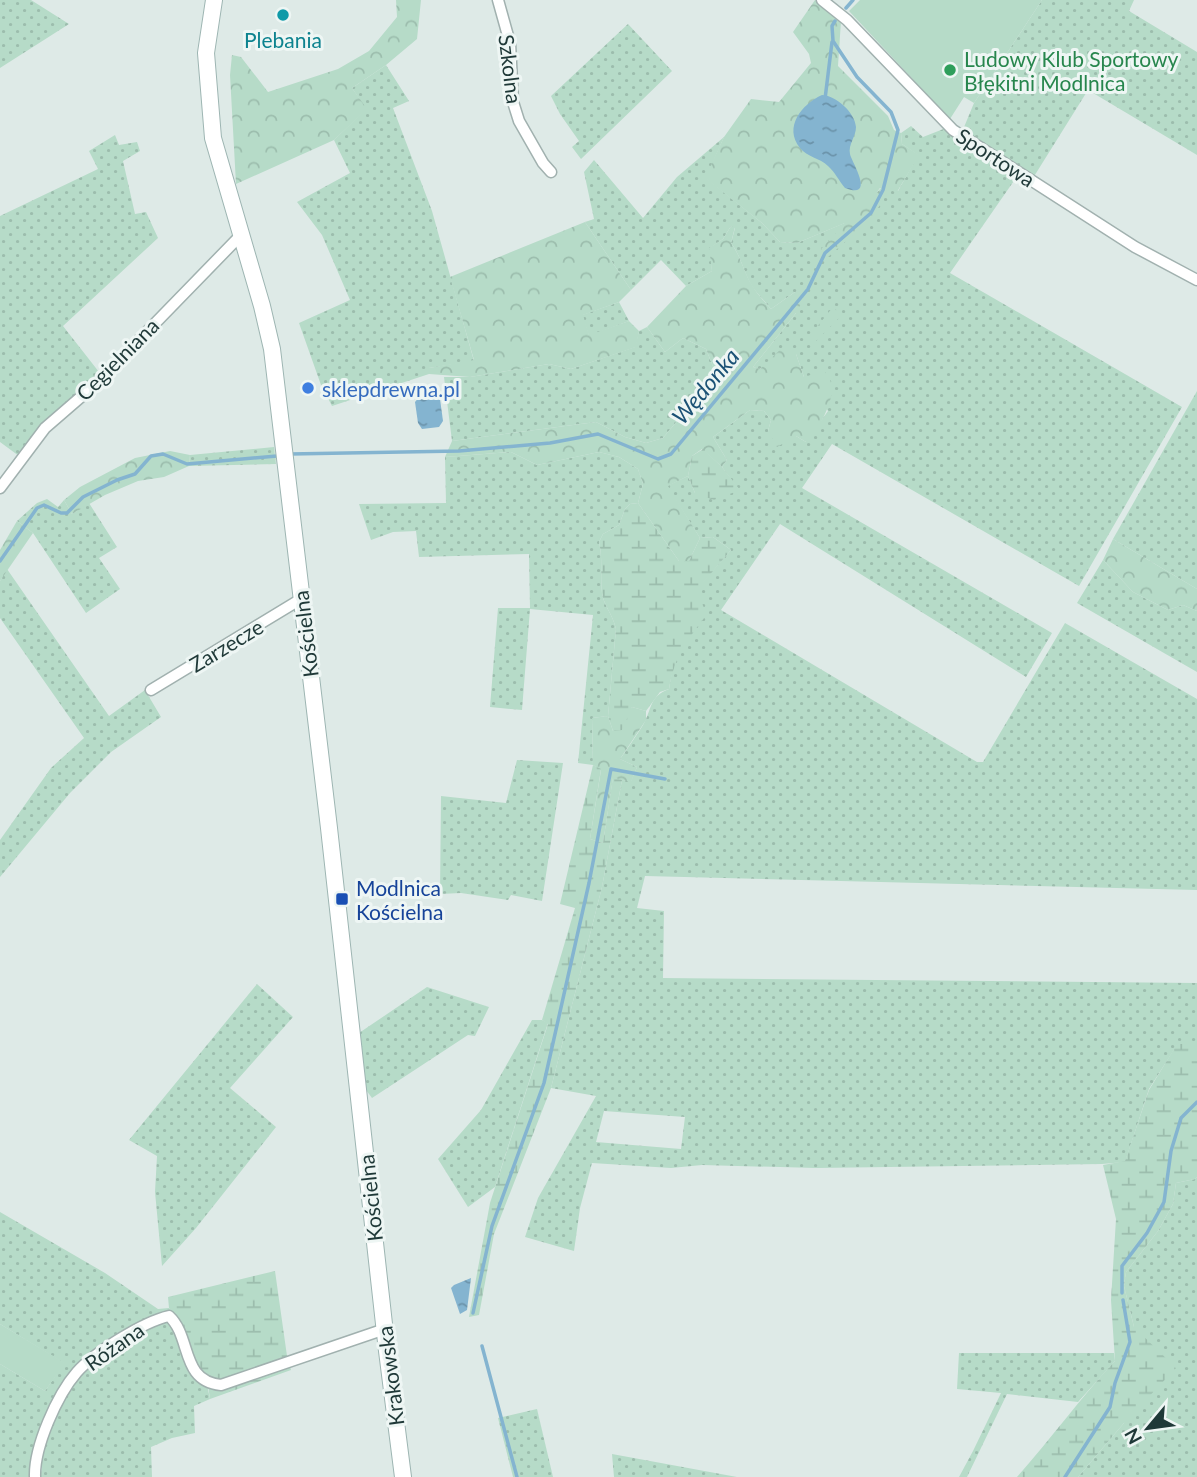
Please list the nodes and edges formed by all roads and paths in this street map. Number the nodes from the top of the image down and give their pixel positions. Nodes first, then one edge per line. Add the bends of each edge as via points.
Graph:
1 (214, 0) edge
2 (498, 0) edge
3 (822, 0) edge
4 (551, 172) dead end
5 (240, 236) junction
6 (1197, 280) edge
7 (0, 488) edge
8 (301, 599) junction
9 (151, 690) dead end
10 (378, 1276) joint
11 (385, 1329) junction
12 (35, 1477) edge
13 (404, 1477) edge

1 - 5 street, Kościelna via 206,53 213,138
2 - 4 street, Szkolna via 510,43 513,102 519,121
3 - 6 street, Sportowa via 953,130 1135,247
5 - 7 street, Cegielniana via 46,429
5 - 8 street, Kościelna via 272,349
8 - 9 street, Zarzecze
8 - 10 street, Kościelna
10 - 11 street, Krakowska
11 - 12 street, Różana via 221,1385 200,1378 176,1322 169,1316 151,1320 78,1371 43,1433
11 - 13 street, Krakowska

